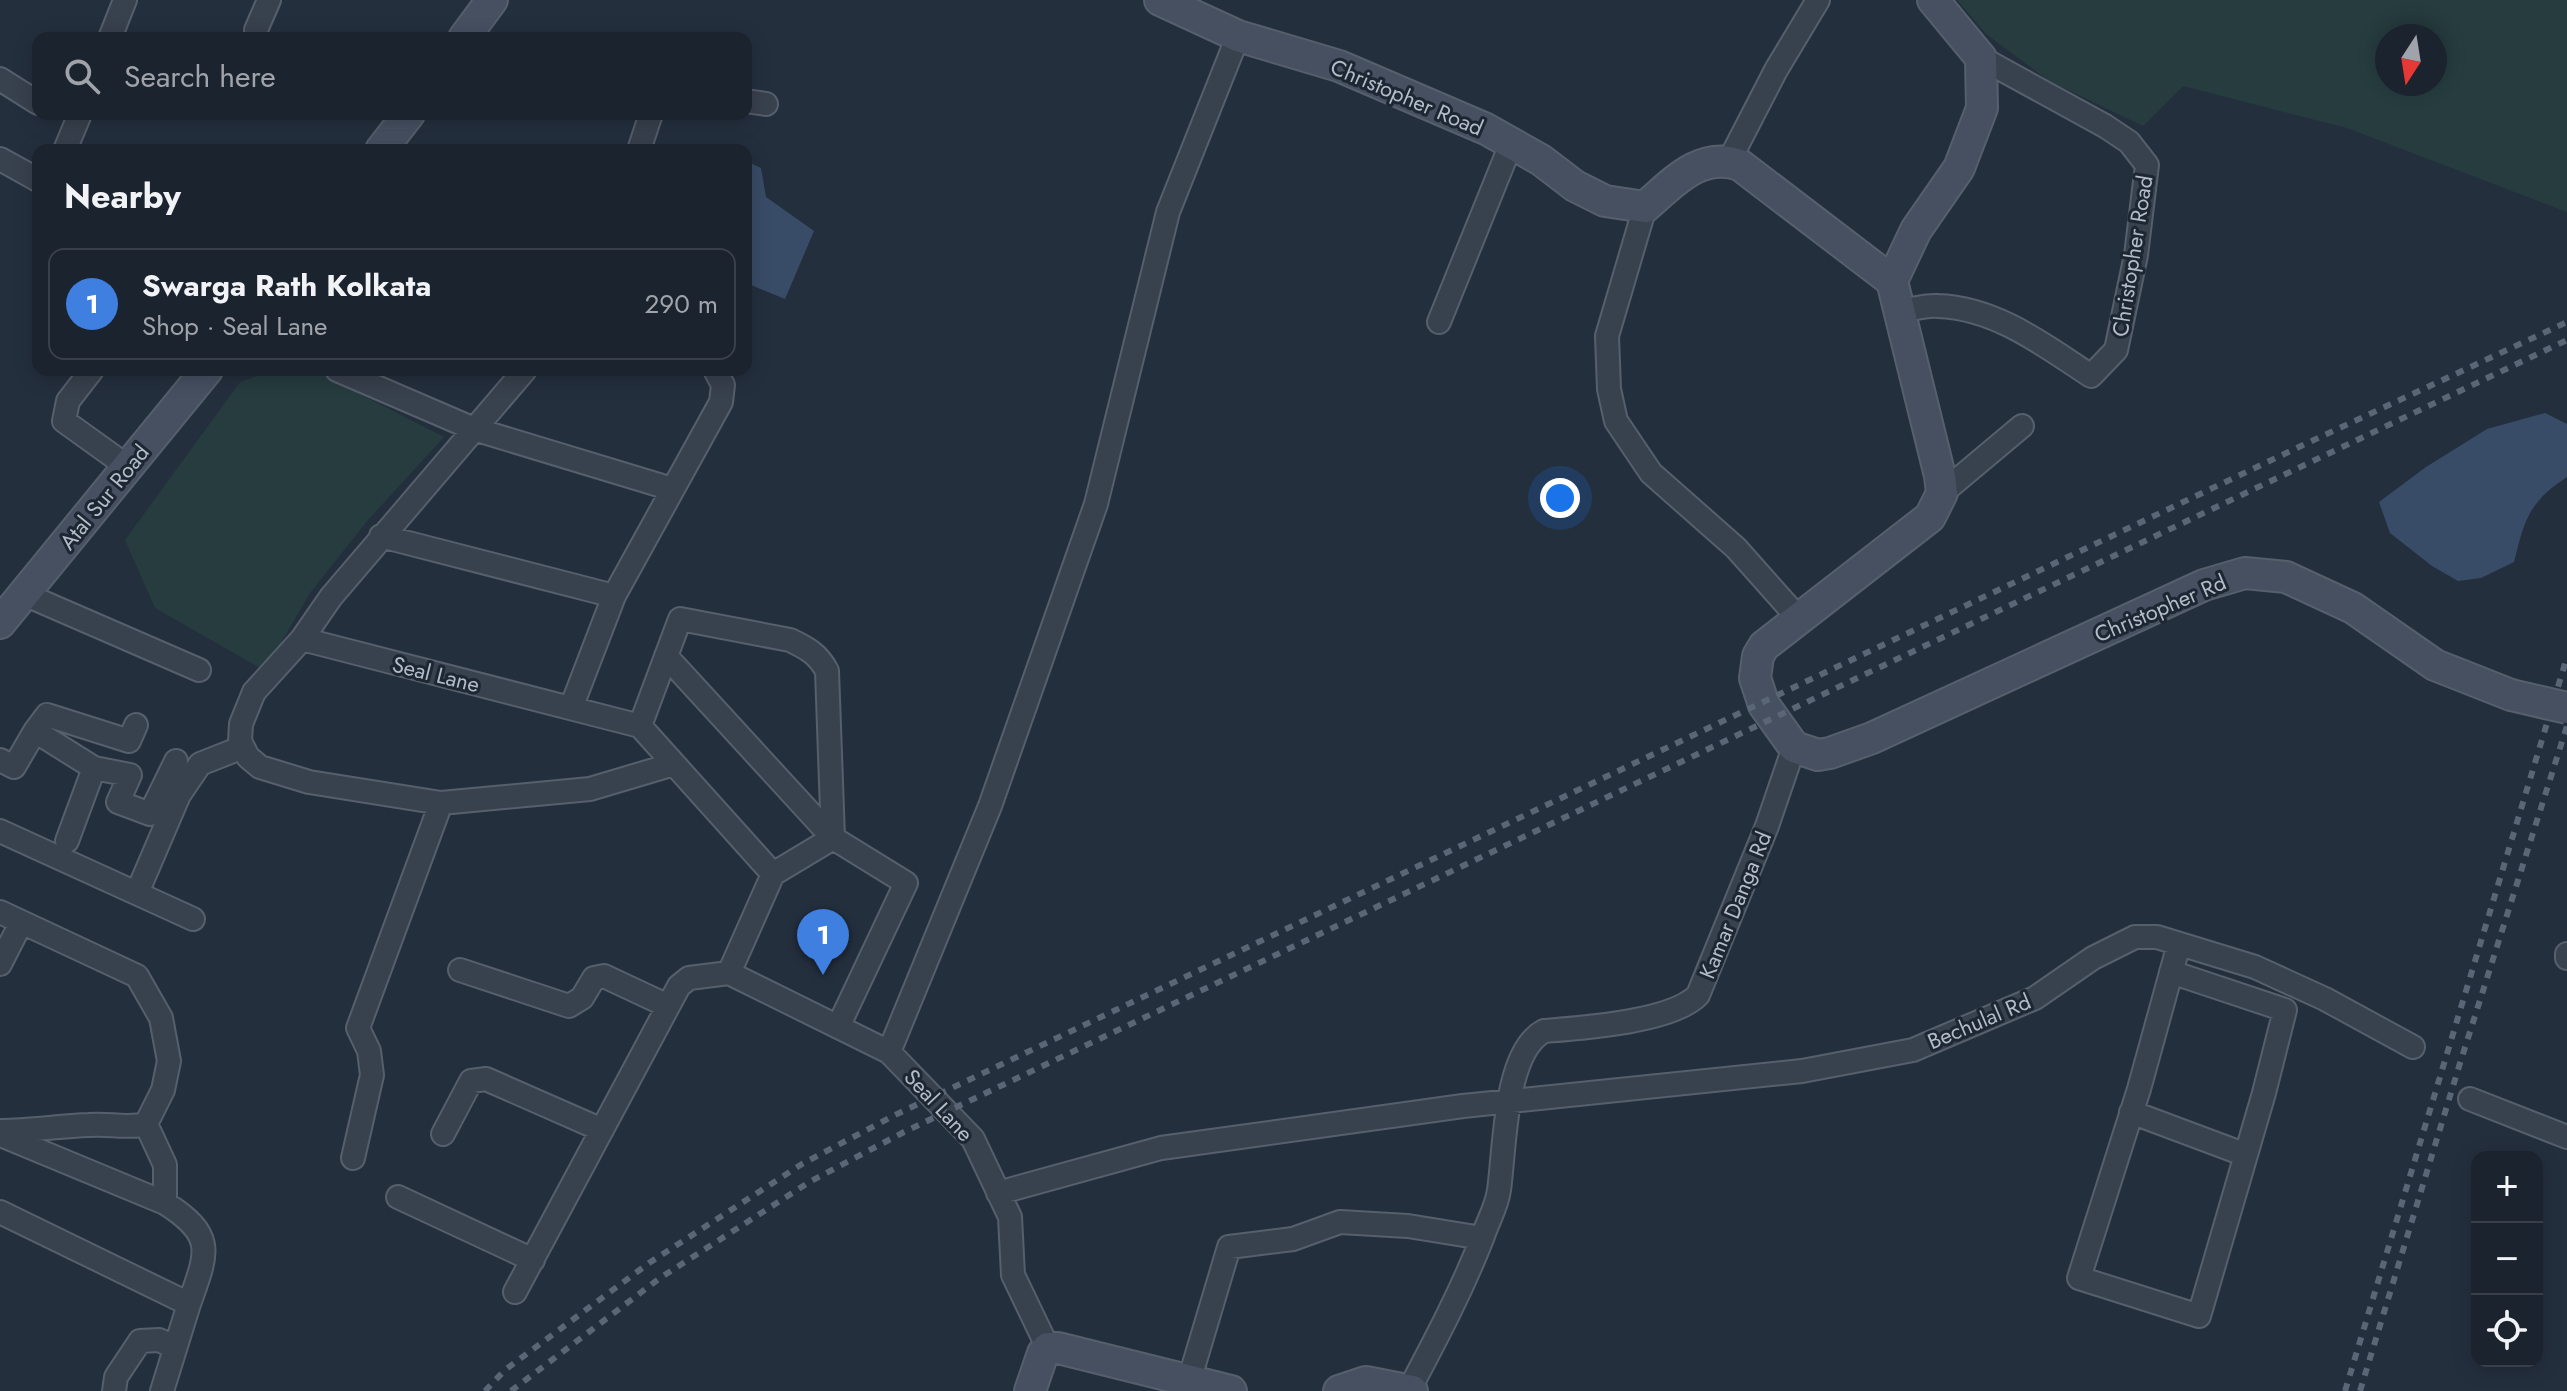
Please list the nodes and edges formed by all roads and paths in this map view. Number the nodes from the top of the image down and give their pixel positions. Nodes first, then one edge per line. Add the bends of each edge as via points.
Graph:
1 (125, 0) edge
2 (269, 0) edge
3 (492, 0) edge
4 (1160, 0) edge
5 (1818, 0) edge
6 (1933, 0) edge
7 (256, 30) dead end
8 (112, 32) edge
9 (468, 32) edge
10 (1238, 36) junction
11 (1981, 58) junction
12 (0, 79) edge
13 (32, 99) edge
14 (71, 120) edge
15 (404, 120) edge
16 (649, 120) edge
17 (66, 144) edge
18 (386, 144) edge
19 (641, 144) edge
20 (1511, 144) junction
21 (0, 159) edge
22 (1729, 161) junction
23 (32, 177) edge
24 (1645, 207) junction
25 (1892, 281) junction
26 (1901, 311) junction
27 (1439, 322) dead end
28 (87, 376) edge
29 (202, 376) edge
30 (351, 376) edge
31 (520, 376) edge
32 (718, 376) edge
33 (2022, 426) dead end
34 (474, 429) junction
35 (128, 467) junction
36 (672, 489) junction
37 (1942, 493) junction
38 (381, 536) junction
39 (24, 594) junction
40 (614, 596) junction
41 (1800, 620) junction
42 (0, 623) edge
43 (302, 639) junction
44 (666, 656) junction
45 (199, 670) dead end
46 (571, 708) junction
47 (2567, 708) edge
48 (136, 725) dead end
49 (640, 726) junction
50 (35, 731) junction
51 (243, 747) junction
52 (1794, 747) junction
53 (0, 760) edge
54 (176, 761) dead end
55 (674, 764) junction
56 (94, 768) junction
57 (441, 803) junction
58 (0, 831) edge
59 (833, 838) junction
60 (67, 841) dead end
61 (773, 874) junction
62 (137, 893) junction
63 (0, 912) edge
64 (193, 919) dead end
65 (21, 923) junction
66 (2179, 944) junction
67 (0, 964) edge
68 (460, 970) dead end
69 (2171, 972) junction
70 (729, 973) junction
71 (668, 1006) junction
72 (838, 1027) junction
73 (2413, 1047) dead end
74 (889, 1052) junction
75 (2470, 1099) dead end
76 (1509, 1103) junction
77 (2131, 1112) junction
78 (146, 1124) junction
79 (602, 1130) junction
80 (0, 1133) edge
81 (443, 1134) dead end
82 (2567, 1137) edge
83 (2246, 1155) junction
84 (353, 1158) dead end
85 (998, 1193) junction
86 (398, 1197) dead end
87 (165, 1203) junction
88 (0, 1212) edge
89 (1482, 1238) junction
90 (533, 1260) junction
91 (515, 1292) dead end
92 (189, 1304) junction
93 (174, 1347) junction
94 (1048, 1348) junction
95 (1189, 1381) junction
96 (1411, 1390) edge
97 (114, 1391) edge
98 (162, 1391) edge
99 (1030, 1391) edge
100 (1231, 1391) edge
101 (1339, 1391) edge

1 - 8 street
2 - 7 street
3 - 9 street
4 - 10 street, Christopher Road
5 - 22 street
6 - 11 street
10 - 20 street, Christopher Road via 1339,66
10 - 74 street via 1168,212 1096,504 990,806
11 - 25 street via 1982,108 1959,168 1916,230
11 - 26 street, Christopher Road via 2105,126 2129,142 2147,165 2136,255 2116,350 2091,376 1985,312 1937,305
12 - 13 street
14 - 17 street
15 - 18 street
16 - 19 street
20 - 24 street, Christopher Road via 1605,201
20 - 27 street
21 - 23 street
22 - 24 street via 1696,166
22 - 25 street via 1758,177
24 - 41 street via 1607,336 1616,421 1651,473 1736,548
25 - 26 street
26 - 37 street
28 - 35 street via 68,401 64,421
29 - 35 street, Atal Sur Road
30 - 34 street
31 - 34 street
32 - 36 street via 721,402
33 - 37 street
34 - 36 street
34 - 38 street
35 - 39 street, Atal Sur Road
36 - 40 street
37 - 41 street via 1930,517
38 - 40 street
38 - 43 street
39 - 42 street, Atal Sur Road
39 - 45 street
40 - 46 street
41 - 52 street via 1764,646 1755,668 1764,705
43 - 46 street, Seal Lane
43 - 51 street via 254,692 241,724
44 - 49 street
44 - 59 street
44 - 59 street via 680,619 790,640 819,657 827,671
46 - 49 street, Seal Lane
47 - 52 street, Christopher Rd, bridge via 2511,695 2435,665 2353,608 2286,577 2245,573 2204,585 1872,738 1818,755
48 - 50 street via 129,741 47,715
49 - 55 street
50 - 53 street via 14,767
50 - 56 street
51 - 57 street via 260,767 309,782
51 - 62 street via 200,764 179,795
52 - 76 street, Kamar Danga Rd via 1698,995 1690,1004 1621,1024 1544,1031 1522,1054
54 - 56 street via 150,814 118,802 130,775
55 - 57 street via 590,789
55 - 61 street
56 - 60 street
57 - 84 street via 358,1028 372,1075
58 - 62 street
59 - 61 street
59 - 72 street via 906,883
61 - 70 street
62 - 64 street
63 - 65 street
65 - 67 street
65 - 78 street via 137,976 161,1018 169,1061 163,1090
66 - 69 street
66 - 73 street, Bechulal Rd via 2255,967
66 - 76 street, Bechulal Rd via 2135,937 2035,998 1913,1050 1802,1071
68 - 71 street via 569,1006 582,998 594,978 604,976
69 - 77 street
69 - 83 street via 2285,1010
70 - 71 street via 684,980
70 - 72 street, Seal Lane
71 - 79 street
72 - 74 street, Seal Lane
74 - 85 street, Seal Lane via 973,1139
75 - 82 street
76 - 85 street, Bechulal Rd via 1161,1148
76 - 89 street, Kamar Danga Rd via 1499,1195
77 - 83 street
77 - 83 street via 2079,1278 2199,1316
78 - 80 street
78 - 87 street via 165,1165
79 - 81 street via 486,1079 471,1081
79 - 90 street
80 - 87 street
85 - 94 street, Seal Lane via 1010,1217 1013,1275
86 - 90 street
87 - 92 street via 199,1229 205,1257
88 - 92 street
89 - 95 street via 1340,1222 1293,1239 1229,1247
89 - 96 street, Kamar Danga Rd
90 - 91 street
92 - 93 street
93 - 97 street via 159,1340 140,1341 116,1377
93 - 98 street
94 - 95 street
94 - 99 street
95 - 100 street
96 - 101 street via 1366,1382

